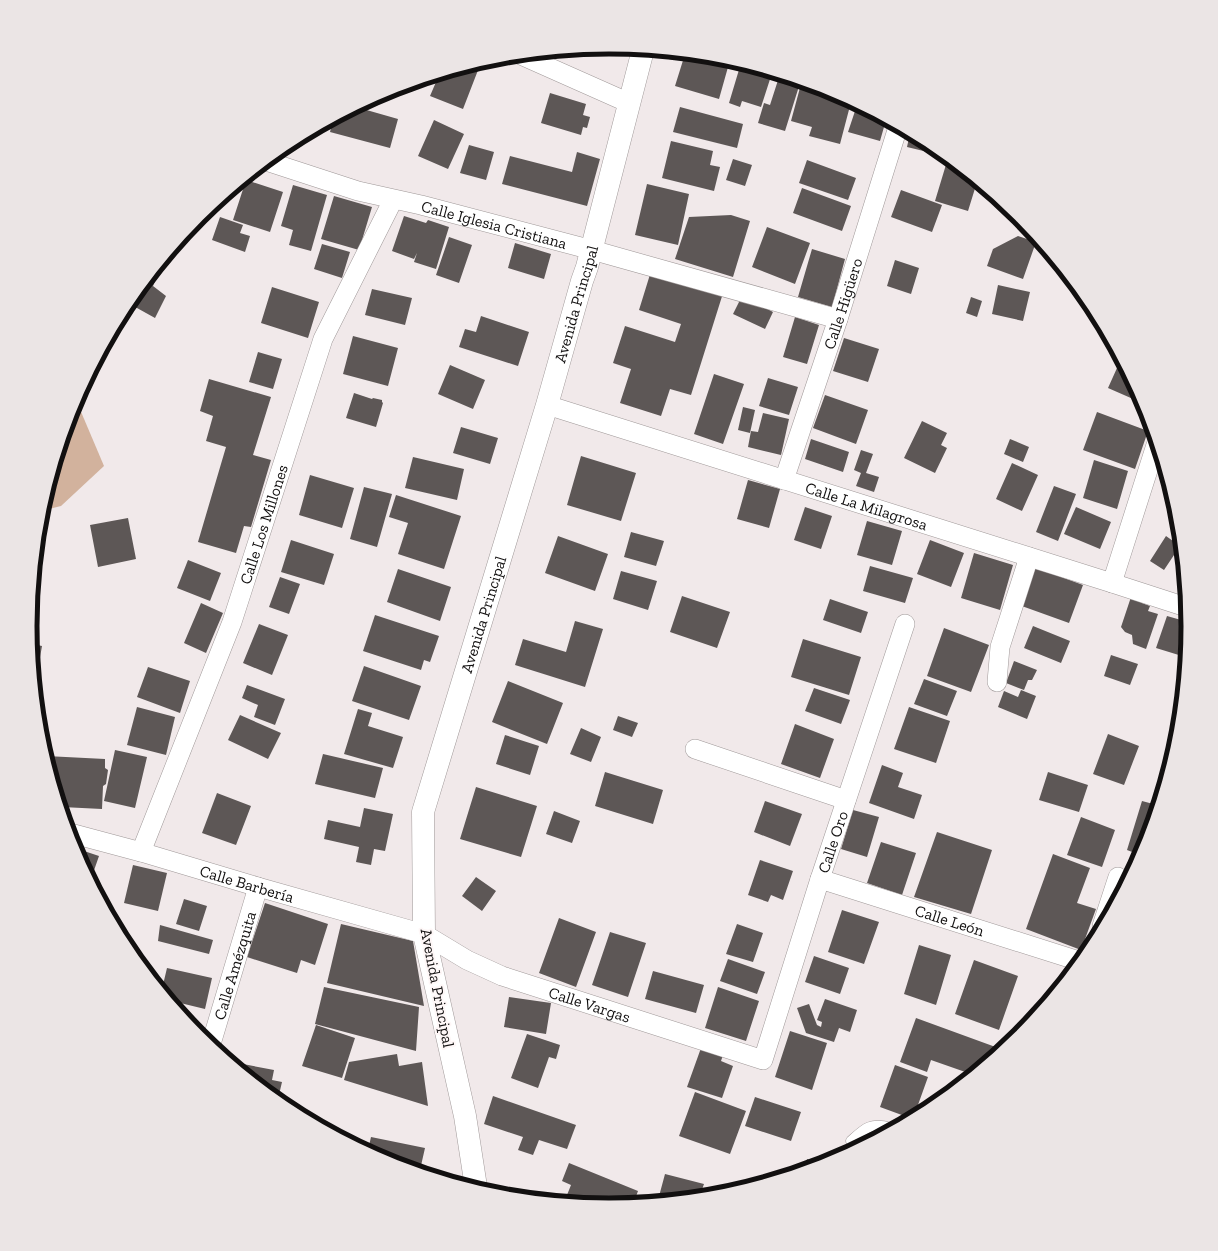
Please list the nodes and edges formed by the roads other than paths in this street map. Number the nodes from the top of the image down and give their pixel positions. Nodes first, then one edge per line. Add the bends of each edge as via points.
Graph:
1 (642, 55) edge
2 (529, 59) edge
3 (629, 103) junction
4 (897, 131) edge
5 (273, 163) edge
6 (393, 200) junction
7 (592, 250) junction
8 (838, 319) junction
9 (547, 405) junction
10 (1154, 451) edge
11 (784, 480) junction
12 (1029, 557) junction
13 (1112, 583) junction
14 (1180, 605) edge
15 (905, 624) dead end
16 (997, 682) dead end
17 (695, 749) dead end
18 (846, 800) junction
19 (77, 835) edge
20 (141, 852) junction
21 (1118, 877) dead end
22 (820, 879) junction
23 (258, 887) junction
24 (1111, 899) edge
25 (424, 934) junction
26 (1074, 958) edge
27 (213, 1038) edge
28 (762, 1060) joint
29 (885, 1126) edge
30 (851, 1141) dead end
31 (475, 1182) edge

1 - 3 street, Avenida Principal
2 - 3 street
3 - 7 street, Avenida Principal
4 - 8 street, Calle Higüero
5 - 6 street, Calle Iglesia Cristiana
6 - 7 street, Calle Iglesia Cristiana
6 - 20 street, Calle Los Millones via 323,340 232,622
7 - 8 street, Calle Iglesia Cristiana
7 - 9 street, Avenida Principal
8 - 11 street, Calle Higüero
9 - 11 street, Calle La Milagrosa
9 - 25 street, Avenida Principal via 422,812
10 - 13 street
11 - 12 street, Calle La Milagrosa
12 - 13 street, Calle La Milagrosa
12 - 16 street via 1000,647
13 - 14 street, Calle La Milagrosa
15 - 18 street, Calle Oro
17 - 18 street
18 - 22 street, Calle Oro
19 - 20 street, Calle Barbería
20 - 23 street, Calle Barbería
21 - 24 street
22 - 26 street, Calle León
22 - 28 street, Calle Oro
23 - 25 street, Calle Barbería
23 - 27 street, Calle Amézquita
25 - 28 street, Calle Vargas via 467,960 502,976
25 - 31 street, Avenida Principal via 465,1116
29 - 30 lane via 879,1125 863,1129

